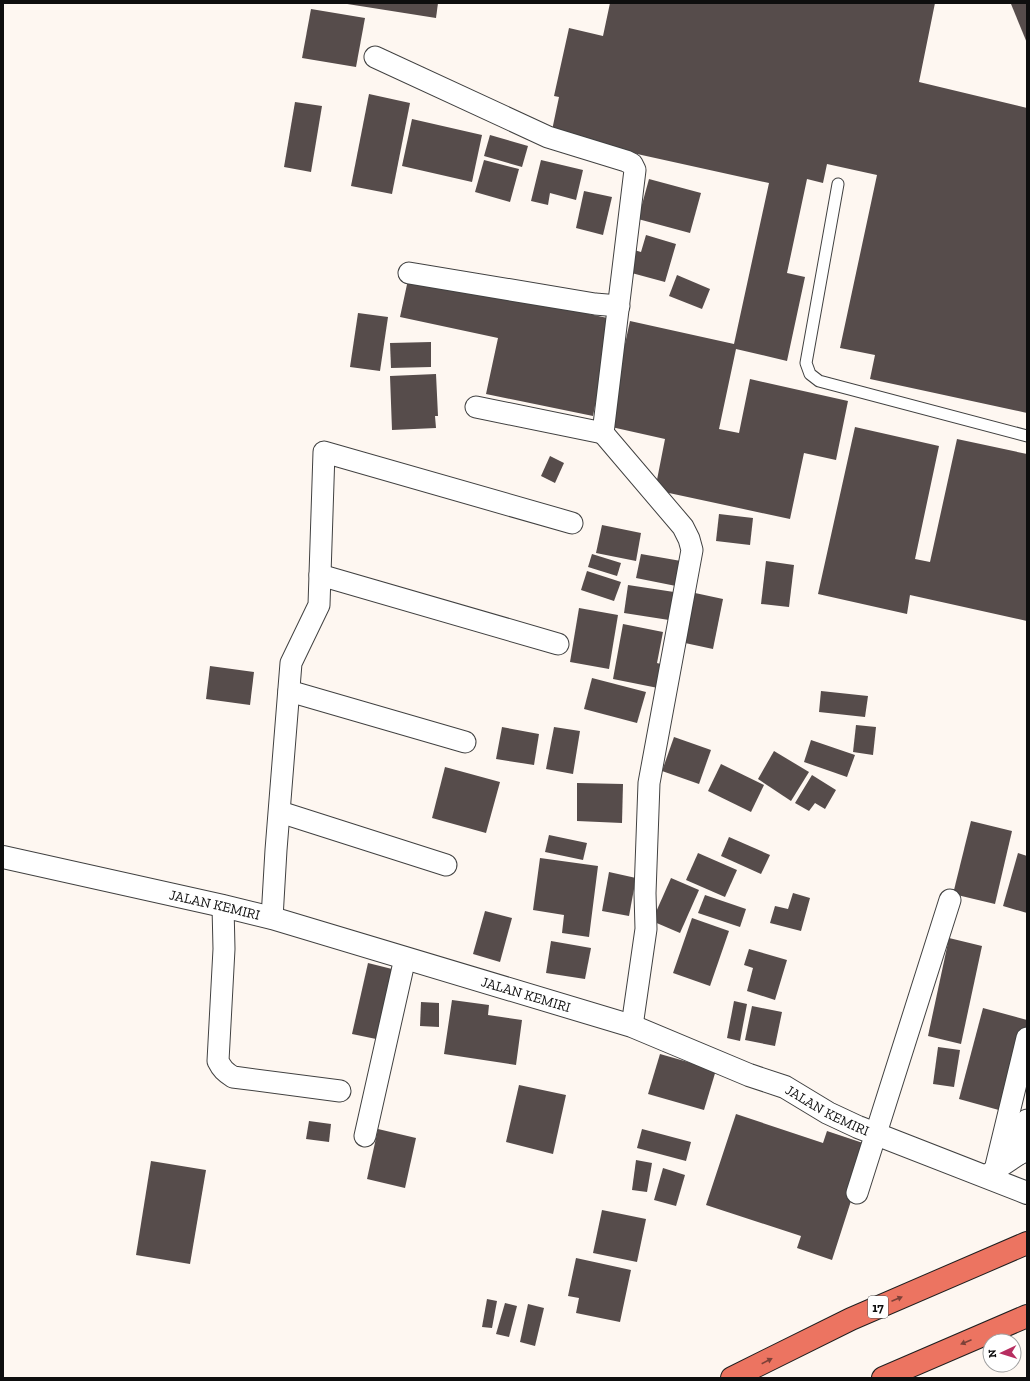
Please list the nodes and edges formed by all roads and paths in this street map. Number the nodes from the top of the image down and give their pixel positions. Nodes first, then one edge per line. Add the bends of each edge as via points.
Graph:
1 (375, 57) dead end
2 (838, 184) dead end
3 (409, 273) dead end
4 (619, 306) junction
5 (476, 407) dead end
6 (603, 434) junction
7 (1027, 436) edge
8 (572, 523) dead end
9 (320, 575) junction
10 (558, 644) dead end
11 (288, 691) junction
12 (465, 742) dead end
13 (280, 812) junction
14 (3, 857) edge
15 (446, 865) dead end
16 (950, 900) dead end
17 (223, 906) junction
18 (272, 918) junction
19 (405, 958) junction
20 (632, 1026) junction
21 (1027, 1038) edge
22 (340, 1091) dead end
23 (1027, 1120) edge
24 (876, 1134) junction
25 (365, 1136) dead end
26 (1023, 1152) edge
27 (990, 1173) junction
28 (1018, 1190) edge
29 (857, 1193) dead end
30 (1027, 1243) edge
31 (1027, 1316) edge
32 (732, 1378) edge
33 (883, 1378) edge

1 - 4 street via 548,137 632,164 635,170
2 - 7 lane via 806,363 810,374 819,381
3 - 4 street
4 - 6 street
5 - 6 street
6 - 20 street via 683,527 692,550 649,784 646,929
8 - 9 street via 324,452
9 - 10 street
9 - 11 street via 319,605 292,663
11 - 12 street
11 - 13 street
13 - 15 street
13 - 18 street
14 - 17 street, JALAN KEMIRI
16 - 24 street
17 - 18 street, JALAN KEMIRI
17 - 22 street via 224,949 218,1061 221,1068 233,1077
18 - 19 street, JALAN KEMIRI
19 - 20 street, JALAN KEMIRI
19 - 25 street
20 - 24 street, JALAN KEMIRI via 749,1075 785,1087 828,1113
21 - 27 street
23 - 26 street
24 - 27 street, JALAN KEMIRI
24 - 29 street
26 - 27 street
27 - 28 street, JALAN KEMIRI
32 -> 30 highway, 17 via 851,1319
31 -> 33 highway

